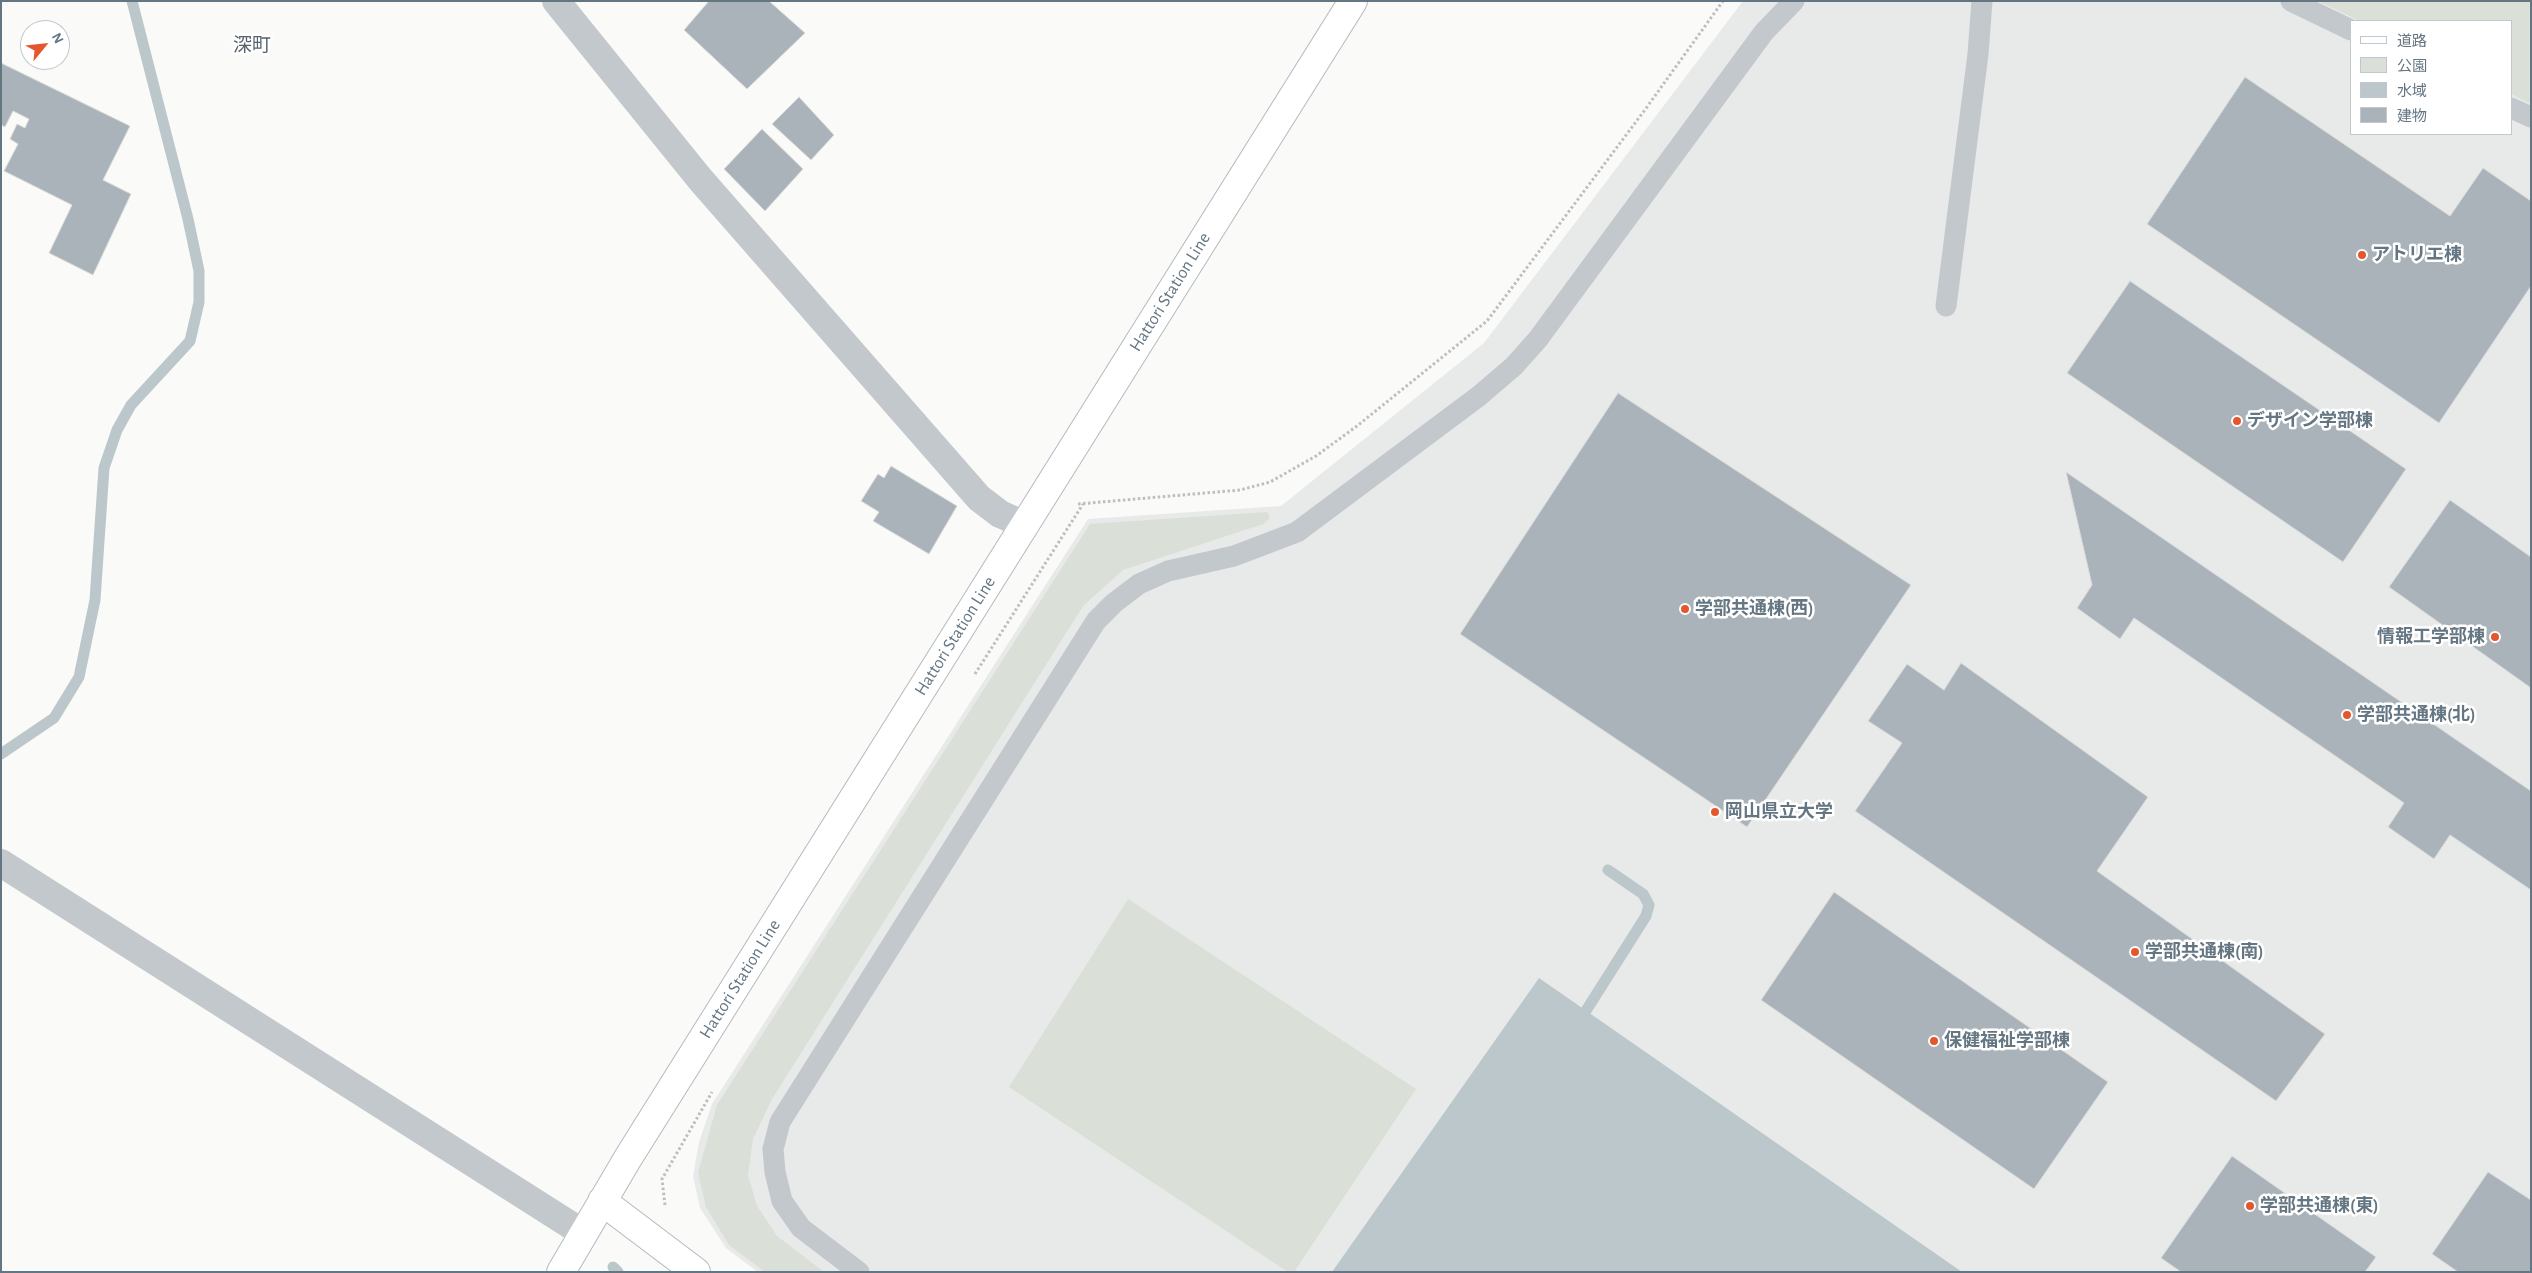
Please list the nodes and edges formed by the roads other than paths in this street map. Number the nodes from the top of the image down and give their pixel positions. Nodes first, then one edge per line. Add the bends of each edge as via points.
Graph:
1 (556, 1) edge
2 (1353, 1) edge
3 (1794, 1) edge
4 (1982, 1) edge
5 (2291, 1) edge
6 (2350, 30) edge
7 (2512, 108) edge
8 (2531, 117) edge
9 (1946, 306) dead end
10 (1024, 525) junction
11 (1, 864) edge
12 (602, 1201) junction
13 (583, 1233) junction
14 (561, 1272) edge
15 (696, 1272) edge
16 (859, 1272) edge

1 - 10 street via 700,179 979,498 1000,514
2 - 10 main road, Hattori Station Line
3 - 16 lane via 1764,32 1538,339 1514,366 1479,396 1297,532 1234,556 1168,571 1139,584 1096,622 780,1122 774,1149 775,1172 782,1201 801,1228
4 - 9 lane
5 - 6 lane
7 - 8 lane
10 - 12 main road, Hattori Station Line
11 - 13 street
12 - 13 main road, Hattori Station Line
12 - 15 main road
13 - 14 main road, Hattori Station Line

